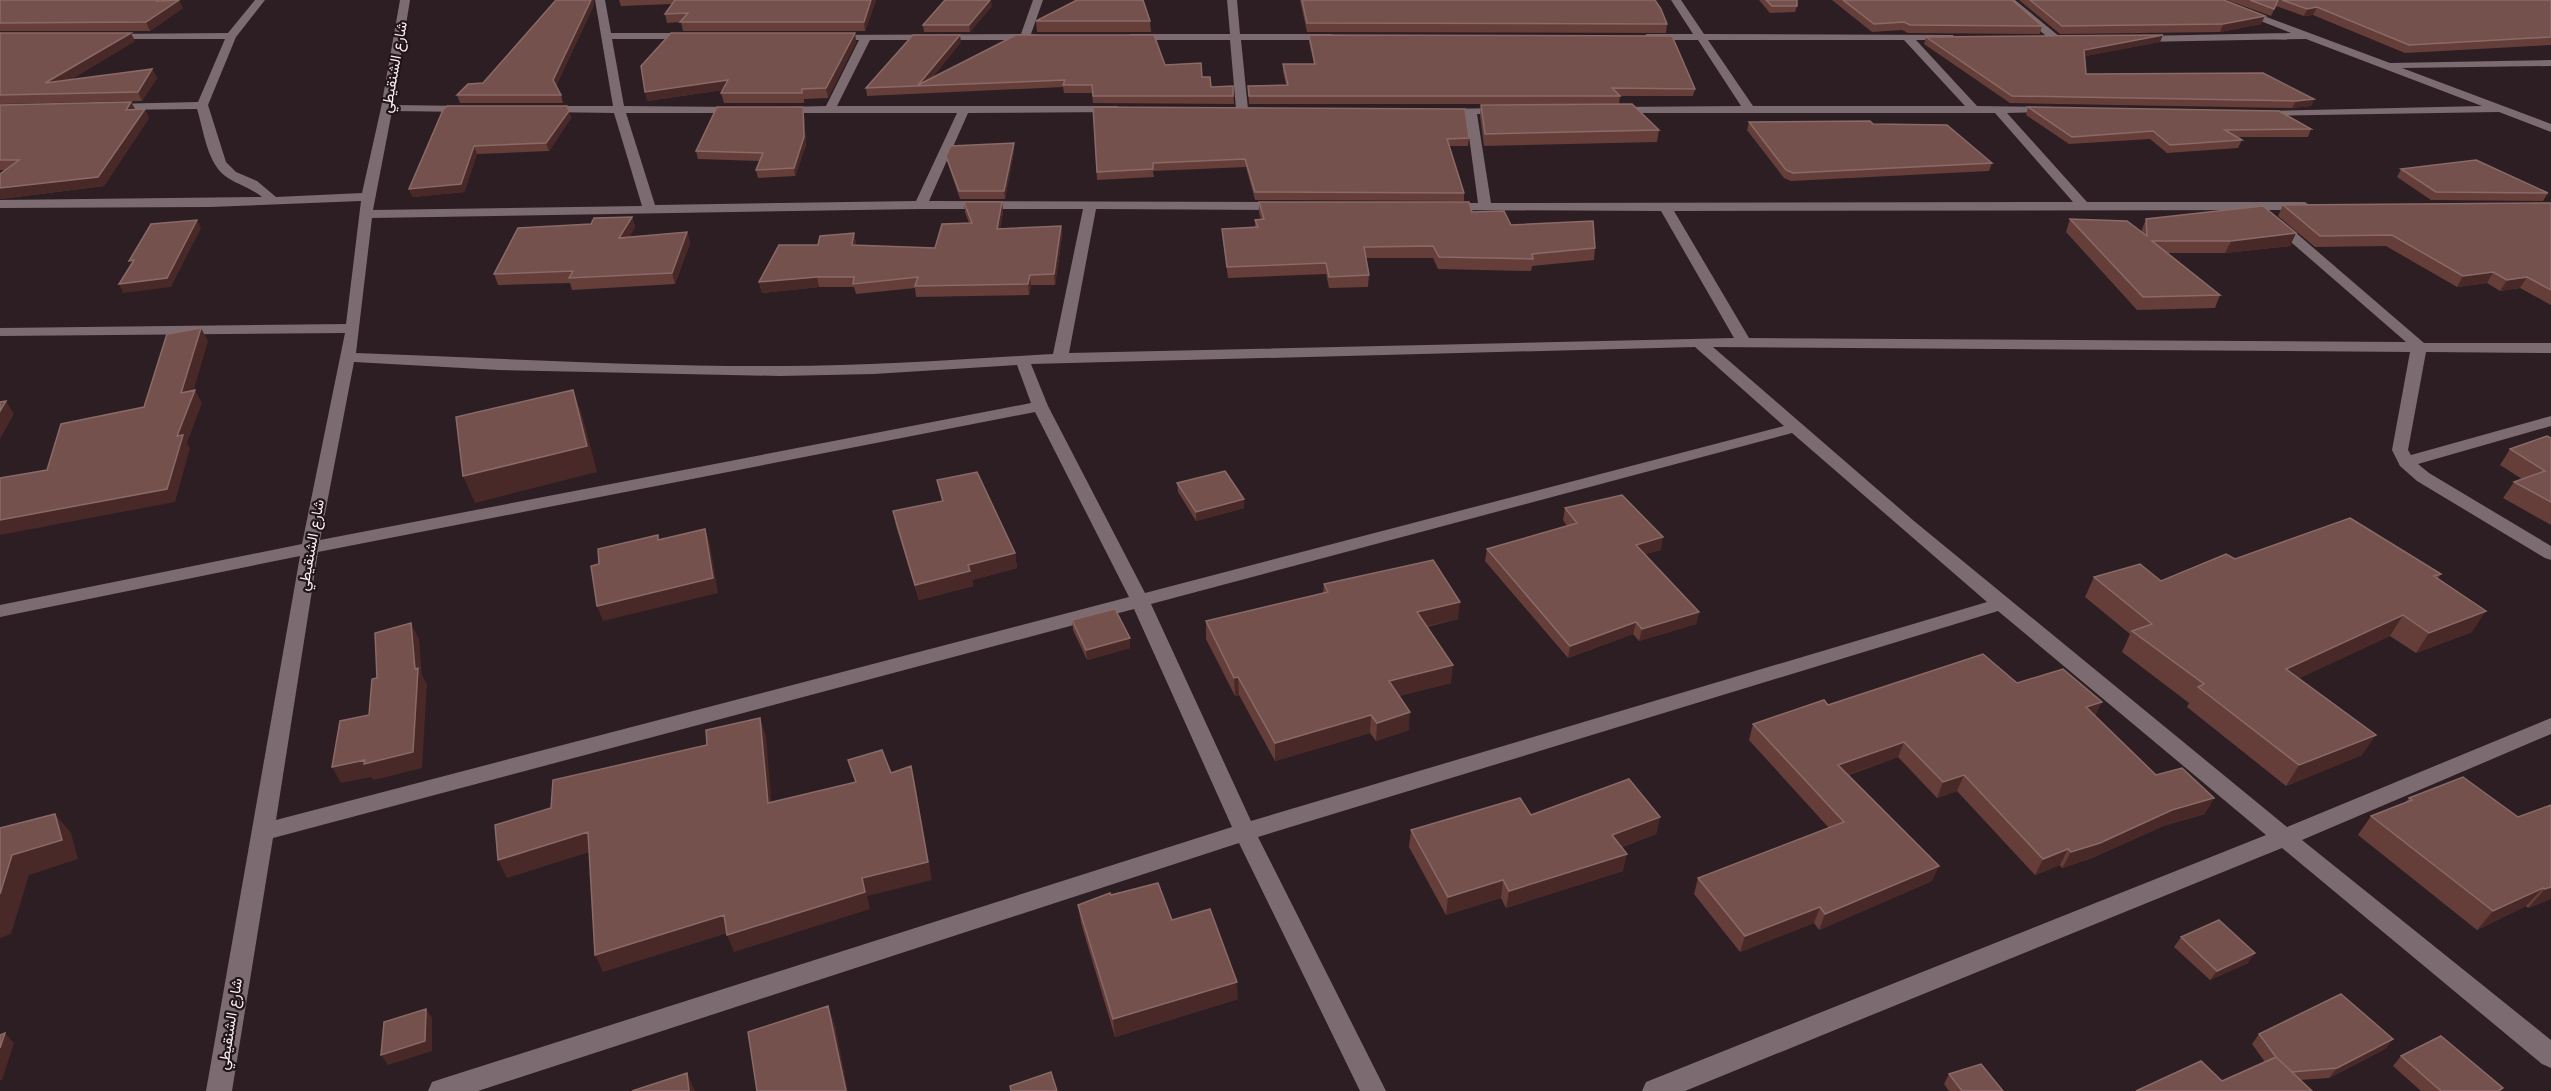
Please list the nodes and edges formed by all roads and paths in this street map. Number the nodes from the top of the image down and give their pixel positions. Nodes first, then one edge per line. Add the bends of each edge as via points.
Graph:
1 (260, 0) edge
2 (405, 0) edge
3 (600, 0) edge
4 (1038, 0) edge
5 (1232, 0) edge
6 (1676, 0) edge
7 (2009, 0) edge
8 (2212, 0) edge
9 (104, 36) edge
10 (231, 36) junction
11 (606, 36) junction
12 (701, 36) edge
13 (2308, 36) junction
14 (819, 37) edge
15 (866, 37) junction
16 (1025, 37) junction
17 (1048, 37) edge
18 (1118, 37) edge
19 (1235, 37) junction
20 (1343, 37) edge
21 (1641, 37) edge
22 (1701, 37) junction
23 (1907, 37) junction
24 (1964, 38) edge
25 (2033, 38) edge
26 (2056, 39) junction
27 (2067, 39) edge
28 (2125, 39) edge
29 (2551, 63) edge
30 (2384, 65) junction
31 (202, 105) junction
32 (102, 108) edge
33 (387, 108) junction
34 (1748, 108) junction
35 (1973, 108) junction
36 (1997, 108) junction
37 (480, 109) edge
38 (538, 109) edge
39 (619, 109) junction
40 (1126, 109) edge
41 (1242, 109) edge
42 (2499, 109) junction
43 (748, 110) edge
44 (771, 110) edge
45 (830, 110) junction
46 (964, 110) junction
47 (1598, 110) edge
48 (2068, 110) edge
49 (1425, 111) edge
50 (1471, 111) junction
51 (1517, 111) edge
52 (2246, 114) edge
53 (2551, 128) edge
54 (274, 201) junction
55 (0, 204) edge
56 (1091, 204) junction
57 (921, 205) junction
58 (2083, 205) junction
59 (367, 206) junction
60 (1294, 206) edge
61 (2256, 206) junction
62 (1437, 207) edge
63 (1485, 207) junction
64 (2314, 207) edge
65 (649, 208) junction
66 (1666, 208) junction
67 (353, 328) junction
68 (0, 332) edge
69 (1699, 342) junction
70 (1744, 342) junction
71 (2419, 346) junction
72 (2551, 348) edge
73 (347, 357) junction
74 (1060, 358) junction
75 (1023, 362) junction
76 (1040, 406) junction
77 (2551, 420) edge
78 (1794, 428) junction
79 (2406, 462) junction
80 (310, 548) junction
81 (2551, 554) edge
82 (1140, 601) junction
83 (2000, 604) junction
84 (0, 611) edge
85 (2551, 726) edge
86 (262, 832) junction
87 (1245, 832) junction
88 (2286, 837) junction
89 (2551, 1056) edge
90 (219, 1091) edge
91 (441, 1091) edge
92 (1373, 1091) edge
93 (1655, 1091) edge

1 - 10 street
2 - 33 street, شارع الشنقيطي
3 - 11 street
4 - 16 street
5 - 19 street
6 - 22 street
7 - 26 street
8 - 13 street
9 - 10 street
10 - 31 street
11 - 12 street
11 - 39 street
13 - 28 street
13 - 30 street
14 - 15 street
15 - 16 street
15 - 45 street
16 - 17 street
18 - 19 street
19 - 20 street
19 - 41 street
21 - 22 street
22 - 23 street
22 - 34 street
23 - 24 street
23 - 35 street
25 - 26 street
26 - 27 street
29 - 30 street
30 - 42 street
31 - 32 street
31 - 54 street via 220,164
33 - 37 street
33 - 59 street, شارع الشنقيطي
34 - 35 street
34 - 47 street
35 - 36 street
36 - 48 street
36 - 58 street
38 - 39 street
39 - 43 street
39 - 65 street
40 - 46 street
42 - 52 street
42 - 53 street
44 - 45 street
45 - 46 street
46 - 57 street
49 - 50 street
50 - 51 street
50 - 63 street
54 - 55 street
54 - 59 street
56 - 57 street
56 - 60 street
56 - 74 street
57 - 65 street
58 - 61 street
58 - 66 street
59 - 65 street
59 - 67 street, شارع الشنقيطي
61 - 64 street
61 - 71 street
62 - 63 street
63 - 66 street
66 - 70 street
67 - 68 street
67 - 73 street, شارع الشنقيطي
69 - 70 street
69 - 74 street
69 - 78 street
70 - 71 street
71 - 72 street
71 - 79 street via 2400,450
73 - 75 street via 499,365 780,371
73 - 80 street, شارع الشنقيطي
74 - 75 street
75 - 76 street
76 - 80 street
76 - 82 street
77 - 79 street
78 - 82 street
78 - 83 street
79 - 81 street via 2423,477
80 - 84 street
80 - 86 street, شارع الشنقيطي
82 - 86 street
82 - 87 street
83 - 87 street
83 - 88 street
85 - 88 street
86 - 90 street, شارع الشنقيطي
87 - 91 street
87 - 92 street
88 - 89 street
88 - 93 street

